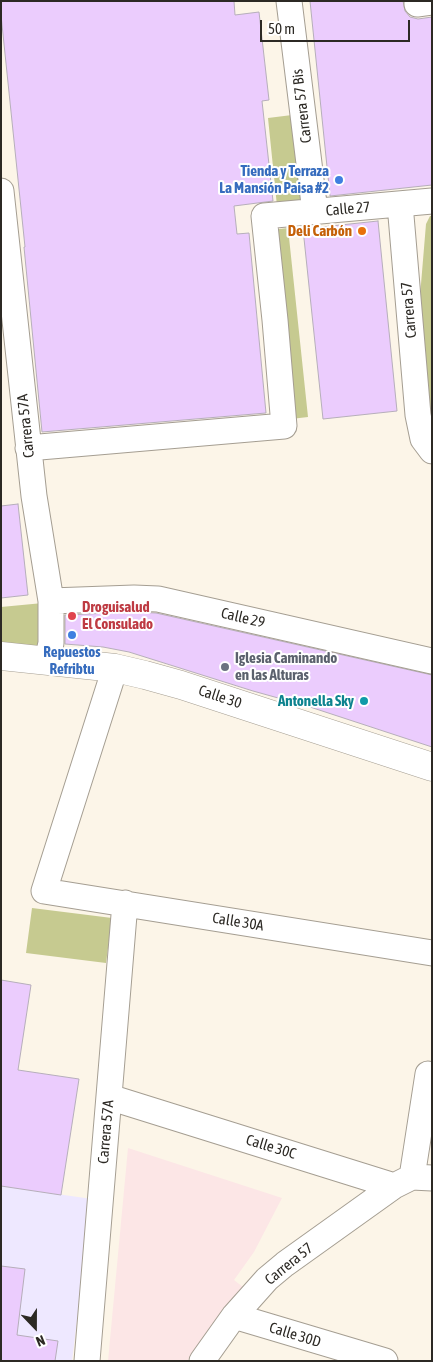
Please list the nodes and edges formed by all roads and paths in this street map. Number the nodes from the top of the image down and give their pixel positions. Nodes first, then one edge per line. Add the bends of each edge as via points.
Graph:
1 (289, 1) edge
2 (1, 191) edge
3 (432, 201) edge
4 (400, 204) junction
5 (315, 212) junction
6 (28, 448) junction
7 (432, 451) edge
8 (51, 601) junction
9 (1, 656) edge
10 (432, 660) edge
11 (48, 661) junction
12 (115, 668) junction
13 (432, 767) edge
14 (125, 904) junction
15 (432, 952) edge
16 (428, 1074) dead end
17 (109, 1097) junction
18 (413, 1180) edge
19 (234, 1316) junction
20 (87, 1361) edge
21 (202, 1361) edge
22 (385, 1361) edge

1 - 5 street, Carrera 57 Bis
2 - 6 street, Carrera 57A
3 - 4 street, Calle 27
4 - 5 street, Calle 27
4 - 7 street, Carrera 57 via 418,415 423,439
5 - 6 street, Calle 27 via 264,216 284,426
6 - 8 street, Carrera 57A
8 - 10 street, Calle 29 via 158,599
8 - 11 street, Carrera 57A
9 - 11 main road, Calle 30
11 - 12 main road, Calle 30
12 - 13 main road, Calle 30 via 181,685
12 - 14 street, Calle 30A via 44,891
14 - 15 street, Calle 30A
14 - 17 street, Carrera 57A
16 - 18 street
17 - 18 street, Calle 30C
17 - 20 street, Carrera 57A
18 - 19 street, Carrera 57 via 280,1268
19 - 21 street, Carrera 57
19 - 22 street, Calle 30D

